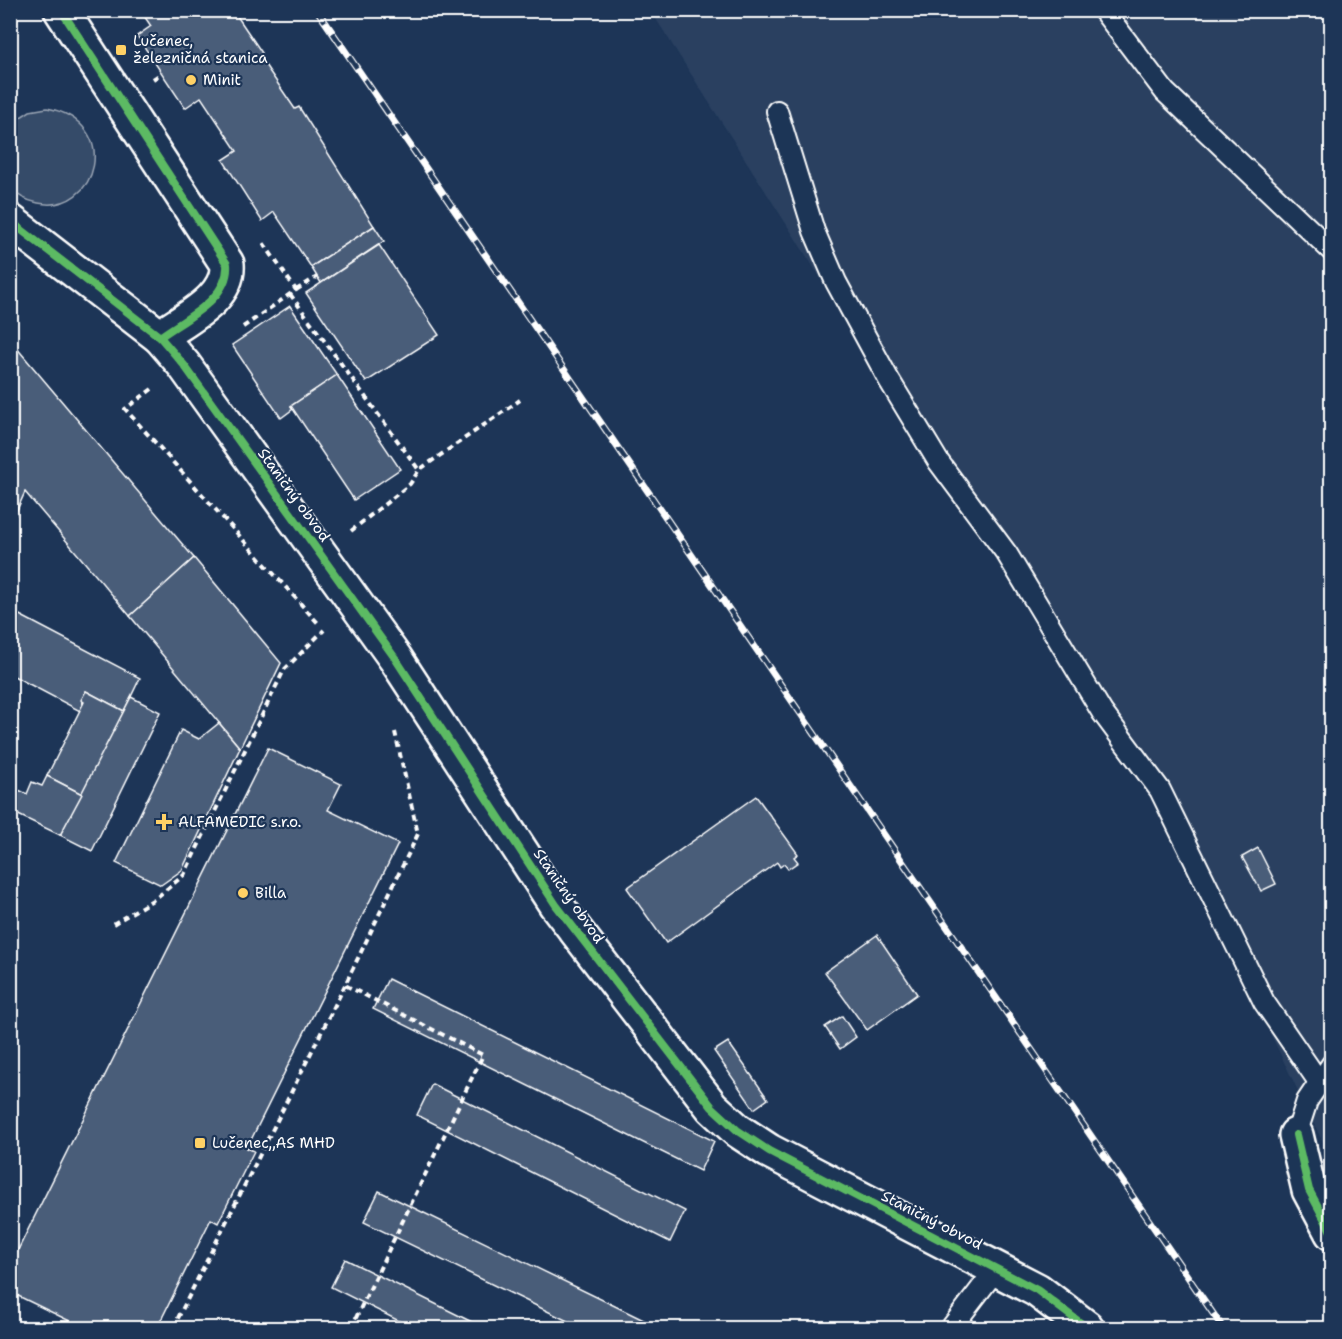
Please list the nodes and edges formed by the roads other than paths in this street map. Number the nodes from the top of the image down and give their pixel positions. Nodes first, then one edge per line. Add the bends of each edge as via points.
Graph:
1 (61, 10) edge
2 (1103, 10) edge
3 (777, 111) dead end
4 (10, 221) edge
5 (1332, 250) edge
6 (160, 337) junction
7 (1332, 1064) edge
8 (1319, 1082) junction
9 (1296, 1135) joint
10 (1332, 1233) edge
11 (997, 1268) junction
12 (951, 1329) edge
13 (1087, 1329) edge

1 - 6 street via 226,264 228,274 221,291
2 - 5 lane via 1165,92
3 - 8 lane via 814,231 836,282 889,380 938,462 1007,554 1102,712 1160,790 1264,1002
4 - 6 street, Staničný obvod
6 - 11 street, Staničný obvod via 395,658 556,905 712,1107 769,1151
7 - 8 lane
8 - 9 lane via 1307,1101
9 - 10 street via 1309,1190
11 - 12 lane
11 - 13 street, Staničný obvod via 1037,1290

